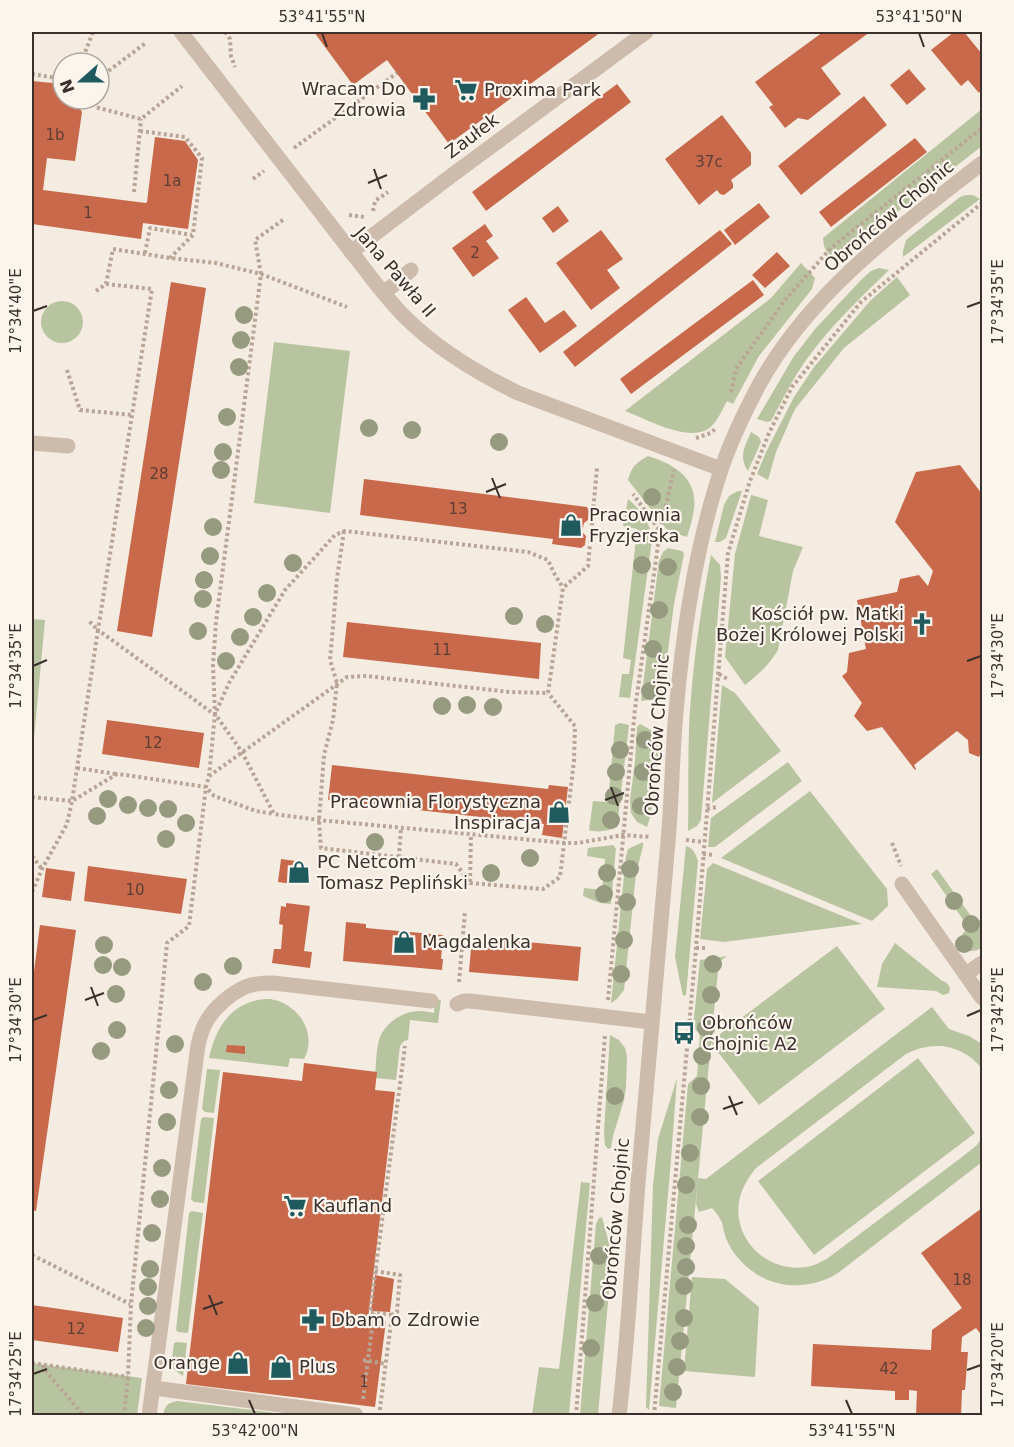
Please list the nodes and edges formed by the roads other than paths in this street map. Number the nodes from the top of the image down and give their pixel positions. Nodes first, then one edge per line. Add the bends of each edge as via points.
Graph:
1 (646, 32) edge
2 (186, 33) edge
3 (982, 163) edge
4 (351, 252) junction
5 (411, 270) dead end
6 (384, 293) junction
7 (32, 443) edge
8 (68, 446) dead end
9 (721, 470) junction
10 (902, 878) road end
11 (982, 963) edge
12 (966, 974) junction
13 (982, 998) edge
14 (431, 1001) dead end
15 (457, 1004) road end
16 (651, 1022) junction
17 (154, 1388) junction
18 (359, 1409) edge
19 (149, 1416) edge
20 (619, 1416) edge

1 - 4 street, Zaułek
2 - 4 street, Jana Pawła II
3 - 9 street, Obrońców Chojnic via 870,252 809,314 761,381
4 - 6 street, Jana Pawła II
5 - 6 street
6 - 9 street, Jana Pawła II via 435,343 489,379
7 - 8 street
9 - 16 street, Obrońców Chojnic via 700,548 684,636
10 - 12 street
11 - 12 street
12 - 13 street
14 - 17 street via 260,983 239,991 213,1011 198,1045
15 - 16 street via 470,1000
16 - 20 street, Obrońców Chojnic
17 - 18 street
17 - 19 street

